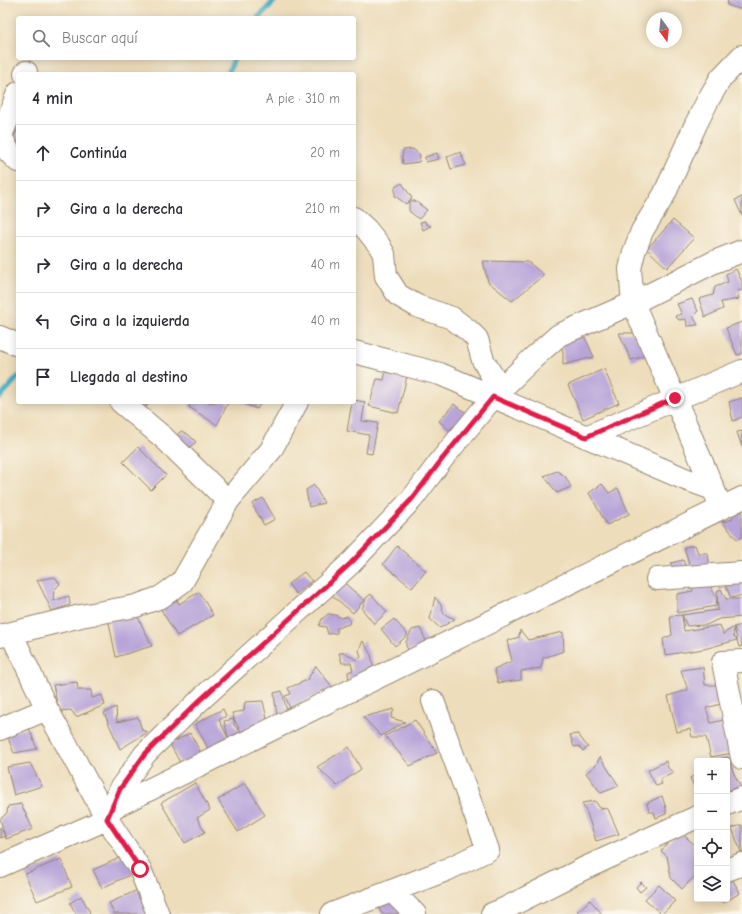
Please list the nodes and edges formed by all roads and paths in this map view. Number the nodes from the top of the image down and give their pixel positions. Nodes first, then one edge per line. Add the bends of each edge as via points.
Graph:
1 (742, 56) edge
2 (16, 97) edge
3 (16, 159) edge
4 (356, 220) edge
5 (742, 251) edge
6 (632, 303) junction
7 (0, 337) edge
8 (16, 344) edge
9 (356, 352) edge
10 (742, 371) edge
11 (498, 393) junction
12 (675, 398) junction
13 (123, 404) edge
14 (296, 404) edge
15 (586, 437) junction
16 (717, 498) junction
17 (742, 498) edge
18 (228, 501) junction
19 (742, 573) edge
20 (657, 579) dead end
21 (6, 634) edge
22 (742, 661) edge
23 (433, 701) dead end
24 (47, 709) junction
25 (0, 729) edge
26 (742, 758) edge
27 (742, 798) edge
28 (730, 803) edge
29 (109, 814) junction
30 (694, 818) edge
31 (742, 864) edge
32 (0, 866) edge
33 (730, 869) edge
34 (392, 891) junction
35 (158, 914) edge
36 (332, 914) edge
37 (415, 914) edge
38 (492, 914) edge

1 - 6 street via 721,78 708,100 664,195 642,231 630,269
2 - 3 street via 1,136 9,152
4 - 11 street via 379,245 384,254 386,276 398,295 417,306 452,318 477,339 483,360
5 - 6 street via 714,262
6 - 11 street via 559,335
6 - 12 street
7 - 8 street
9 - 11 street via 440,374
10 - 12 street
11 - 15 street
11 - 29 street via 412,499 356,558 199,701 145,754 120,789
12 - 15 street
12 - 16 street
13 - 18 street via 164,438
14 - 18 street via 271,450
15 - 16 street via 685,479
16 - 17 street
16 - 29 street
18 - 21 street via 182,582 161,597 136,606
19 - 20 street
21 - 24 street
22 - 26 street via 723,662
23 - 34 street via 488,850
24 - 25 street
24 - 29 street
27 - 28 street
29 - 32 street
29 - 35 street via 140,869
30 - 38 street
31 - 33 street
34 - 36 street
34 - 37 street

